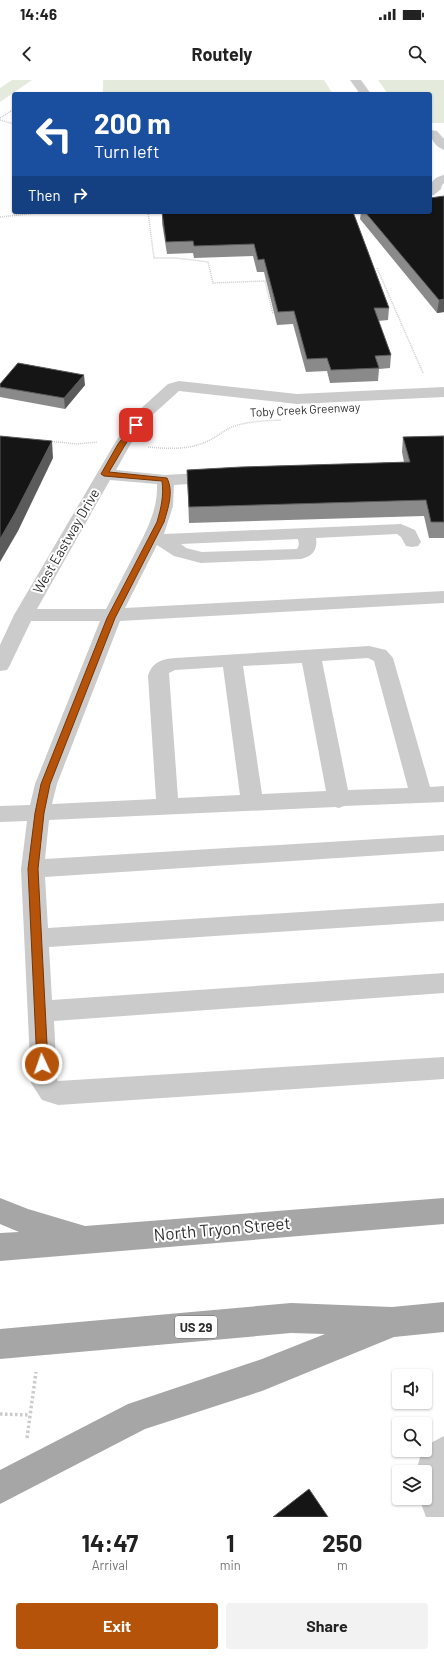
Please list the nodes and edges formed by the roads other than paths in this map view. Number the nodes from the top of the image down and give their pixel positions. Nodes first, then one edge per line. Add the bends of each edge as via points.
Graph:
1 (355, 80) edge
2 (364, 92) edge
3 (436, 133) edge
4 (444, 146) edge
5 (444, 179) edge
6 (432, 191) edge
7 (444, 392) edge
8 (104, 474) junction
9 (236, 476) edge
10 (165, 480) junction
11 (156, 540) junction
12 (412, 542) dead end
13 (444, 597) edge
14 (24, 615) junction
15 (113, 615) junction
16 (311, 656) junction
17 (232, 660) junction
18 (0, 666) edge
19 (444, 794) edge
20 (421, 796) junction
21 (339, 800) junction
22 (252, 803) junction
23 (168, 807) junction
24 (39, 813) junction
25 (0, 814) edge
26 (444, 843) edge
27 (33, 869) junction
28 (444, 912) edge
29 (37, 938) junction
30 (444, 983) edge
31 (40, 1011) junction
32 (444, 1068) edge
33 (0, 1211) edge
34 (444, 1211) edge
35 (86, 1240) junction
36 (0, 1247) edge
37 (444, 1317) edge
38 (392, 1322) junction
39 (0, 1344) edge
40 (444, 1452) edge
41 (0, 1488) edge
42 (444, 1516) edge

1 - 2 street
3 - 4 street
5 - 6 street via 439,180
7 - 8 street, West Eastway Drive via 297,398 174,387 143,415
8 - 10 street
8 - 14 street, West Eastway Drive
9 - 10 street
10 - 11 street via 165,507
11 - 12 street via 190,556 212,559 301,554 308,546 306,533 401,529 409,534
11 - 15 street
13 - 15 street
14 - 15 street
14 - 18 street, West Eastway Drive
15 - 24 street via 46,784
16 - 17 street
16 - 20 street via 369,652 383,658
16 - 21 street
17 - 22 street
17 - 23 street via 171,664 159,671
19 - 20 street
20 - 21 street
21 - 22 street
22 - 23 street
23 - 24 street
24 - 25 street
24 - 27 street
26 - 27 street
27 - 29 street
28 - 29 street
29 - 31 street
30 - 31 street
31 - 32 street via 43,1077 47,1088 58,1093
33 - 35 main road
34 - 35 main road, North Tryon Street
35 - 36 main road, North Tryon Street
37 - 38 main road, US 29
38 - 39 main road, US 29 via 291,1318
38 - 41 main road via 262,1375 139,1415
40 - 42 street via 435,1458 430,1481 439,1509

